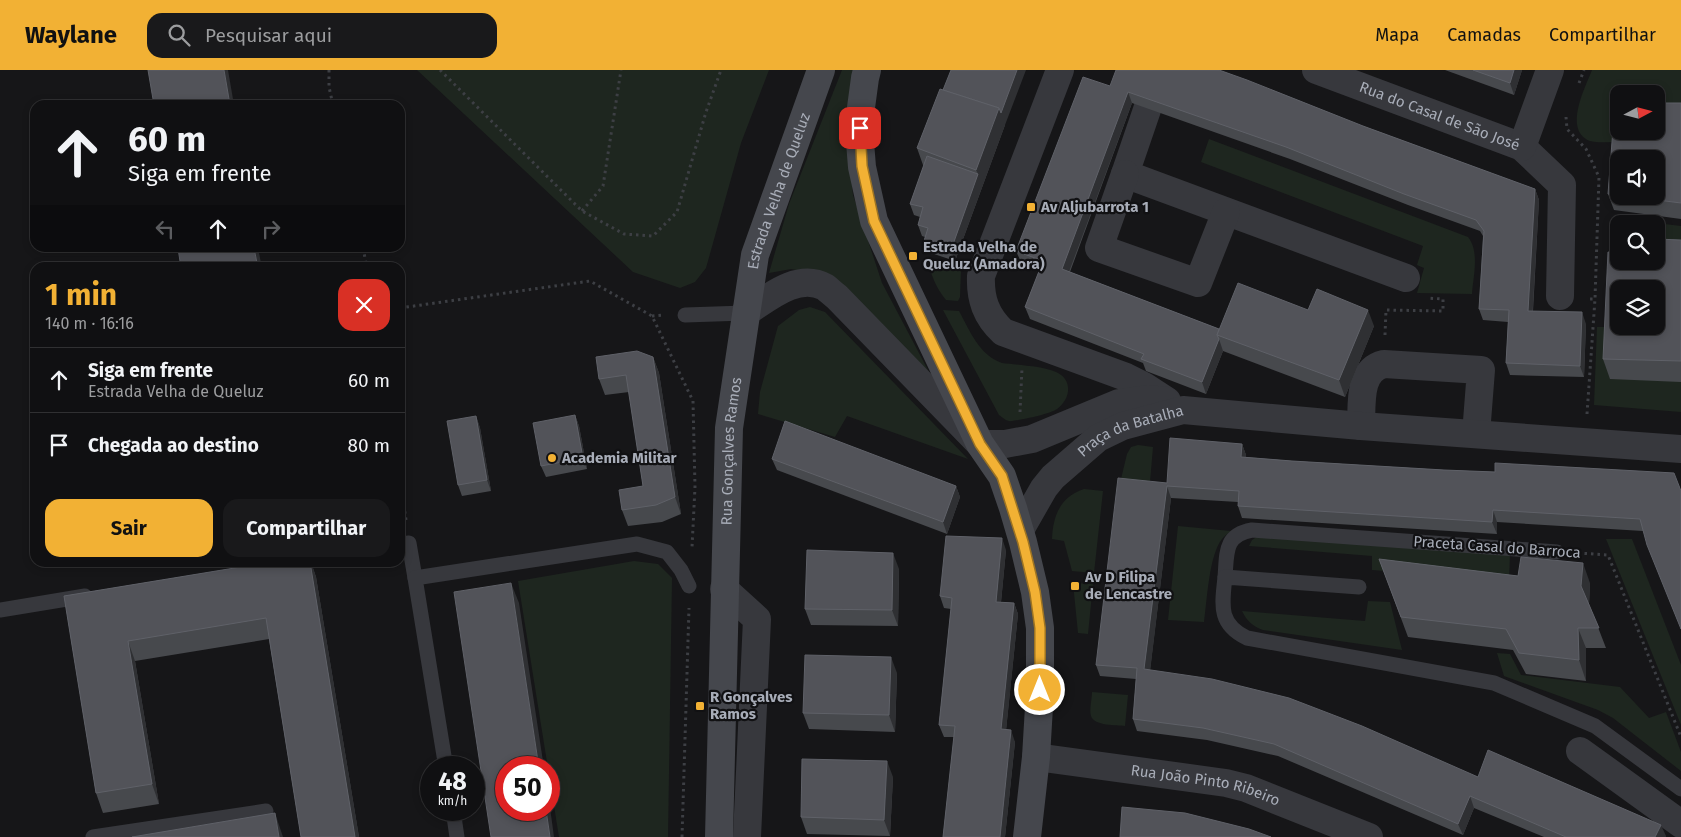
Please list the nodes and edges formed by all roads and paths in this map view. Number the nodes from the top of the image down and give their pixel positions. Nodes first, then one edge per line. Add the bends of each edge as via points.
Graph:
1 (329, 70) edge
2 (440, 70) edge
3 (621, 70) edge
4 (721, 70) edge
5 (821, 70) edge
6 (867, 70) edge
7 (1060, 70) edge
8 (1316, 70) edge
9 (1550, 70) edge
10 (332, 100) edge
11 (1150, 101) edge
12 (1522, 147) junction
13 (1125, 174) junction
14 (582, 211) junction
15 (1226, 212) junction
16 (1406, 278) joint
17 (1560, 296) dead end
18 (1595, 299) dead end
19 (405, 307) edge
20 (745, 313) junction
21 (684, 315) dead end
22 (1023, 340) junction
23 (1089, 364) junction
24 (1384, 364) junction
25 (1175, 405) junction
26 (1106, 408) junction
27 (1361, 426) junction
28 (1476, 434) junction
29 (1584, 442) junction
30 (1019, 443) junction
31 (980, 444) junction
32 (1681, 449) edge
33 (1065, 466) junction
34 (1020, 530) junction
35 (405, 547) edge
36 (1557, 552) joint
37 (1225, 577) junction
38 (415, 578) junction
39 (689, 586) junction
40 (1359, 587) dead end
41 (724, 589) junction
42 (97, 594) edge
43 (0, 610) edge
44 (1681, 737) edge
45 (1580, 751) dead end
46 (444, 756) edge
47 (1036, 757) junction
48 (1681, 789) edge
49 (266, 811) dead end
50 (455, 821) edge
51 (1681, 824) edge
52 (93, 837) edge
53 (457, 837) edge
54 (682, 837) edge
55 (719, 837) edge
56 (748, 837) edge
57 (1027, 837) edge
58 (1369, 837) edge

1 - 10 path
2 - 14 path
3 - 14 path via 603,186
4 - 14 path via 677,212 653,236 624,234
5 - 20 main road, Estrada Velha de Queluz via 755,255
6 - 31 main road via 860,115 860,142 874,221
7 - 22 street, Praça da Batalha via 981,276 982,302 995,324 1003,332
8 - 12 street, Rua do Casal de São José
9 - 12 street
11 - 13 street
12 - 17 street, Rua do Casal de São José via 1562,185
13 - 15 street
13 - 15 street via 1099,248 1198,283
15 - 16 street
16 - 24 path via 1412,298 1443,299 1443,311 1386,310
18 - 29 path
19 - 39 path via 590,282 652,316 693,401 695,487
20 - 21 lane
20 - 31 street via 794,285 810,283 824,287
20 - 41 main road, Rua Gonçalves Ramos via 729,428
22 - 23 street, Praça da Batalha
22 - 30 path
23 - 25 street, Praça da Batalha via 1126,377
23 - 26 street, Praça da Batalha via 1101,382
24 - 27 street via 1376,366 1364,384
24 - 28 street via 1481,370
25 - 26 street, Praça da Batalha via 1134,400
25 - 27 street
25 - 33 street, Praça da Batalha via 1098,438
26 - 30 street, Praça da Batalha
26 - 33 street, Praça da Batalha via 1100,424 1075,447
27 - 28 street
28 - 29 street
29 - 32 street
30 - 31 street, Praça da Batalha
31 - 34 main road via 1002,476
33 - 34 street, Praça da Batalha via 1044,488
34 - 47 main road via 1040,628
35 - 38 lane
36 - 37 lane, Praceta Casal do Barroca via 1252,530 1234,537 1228,546
36 - 44 path, Praceta Casal do Barroca via 1608,555
37 - 40 lane
37 - 48 lane, Praceta Casal do Barroca via 1222,601 1225,618 1235,632 1246,638 1494,683 1595,726
38 - 39 lane via 636,544 667,552
38 - 46 lane
39 - 54 path
41 - 55 main road, Rua Gonçalves Ramos
41 - 56 street via 757,619
42 - 43 lane
45 - 51 street
47 - 57 main road
47 - 58 street, Rua João Pinto Ribeiro via 1226,783
49 - 52 lane
50 - 53 lane

